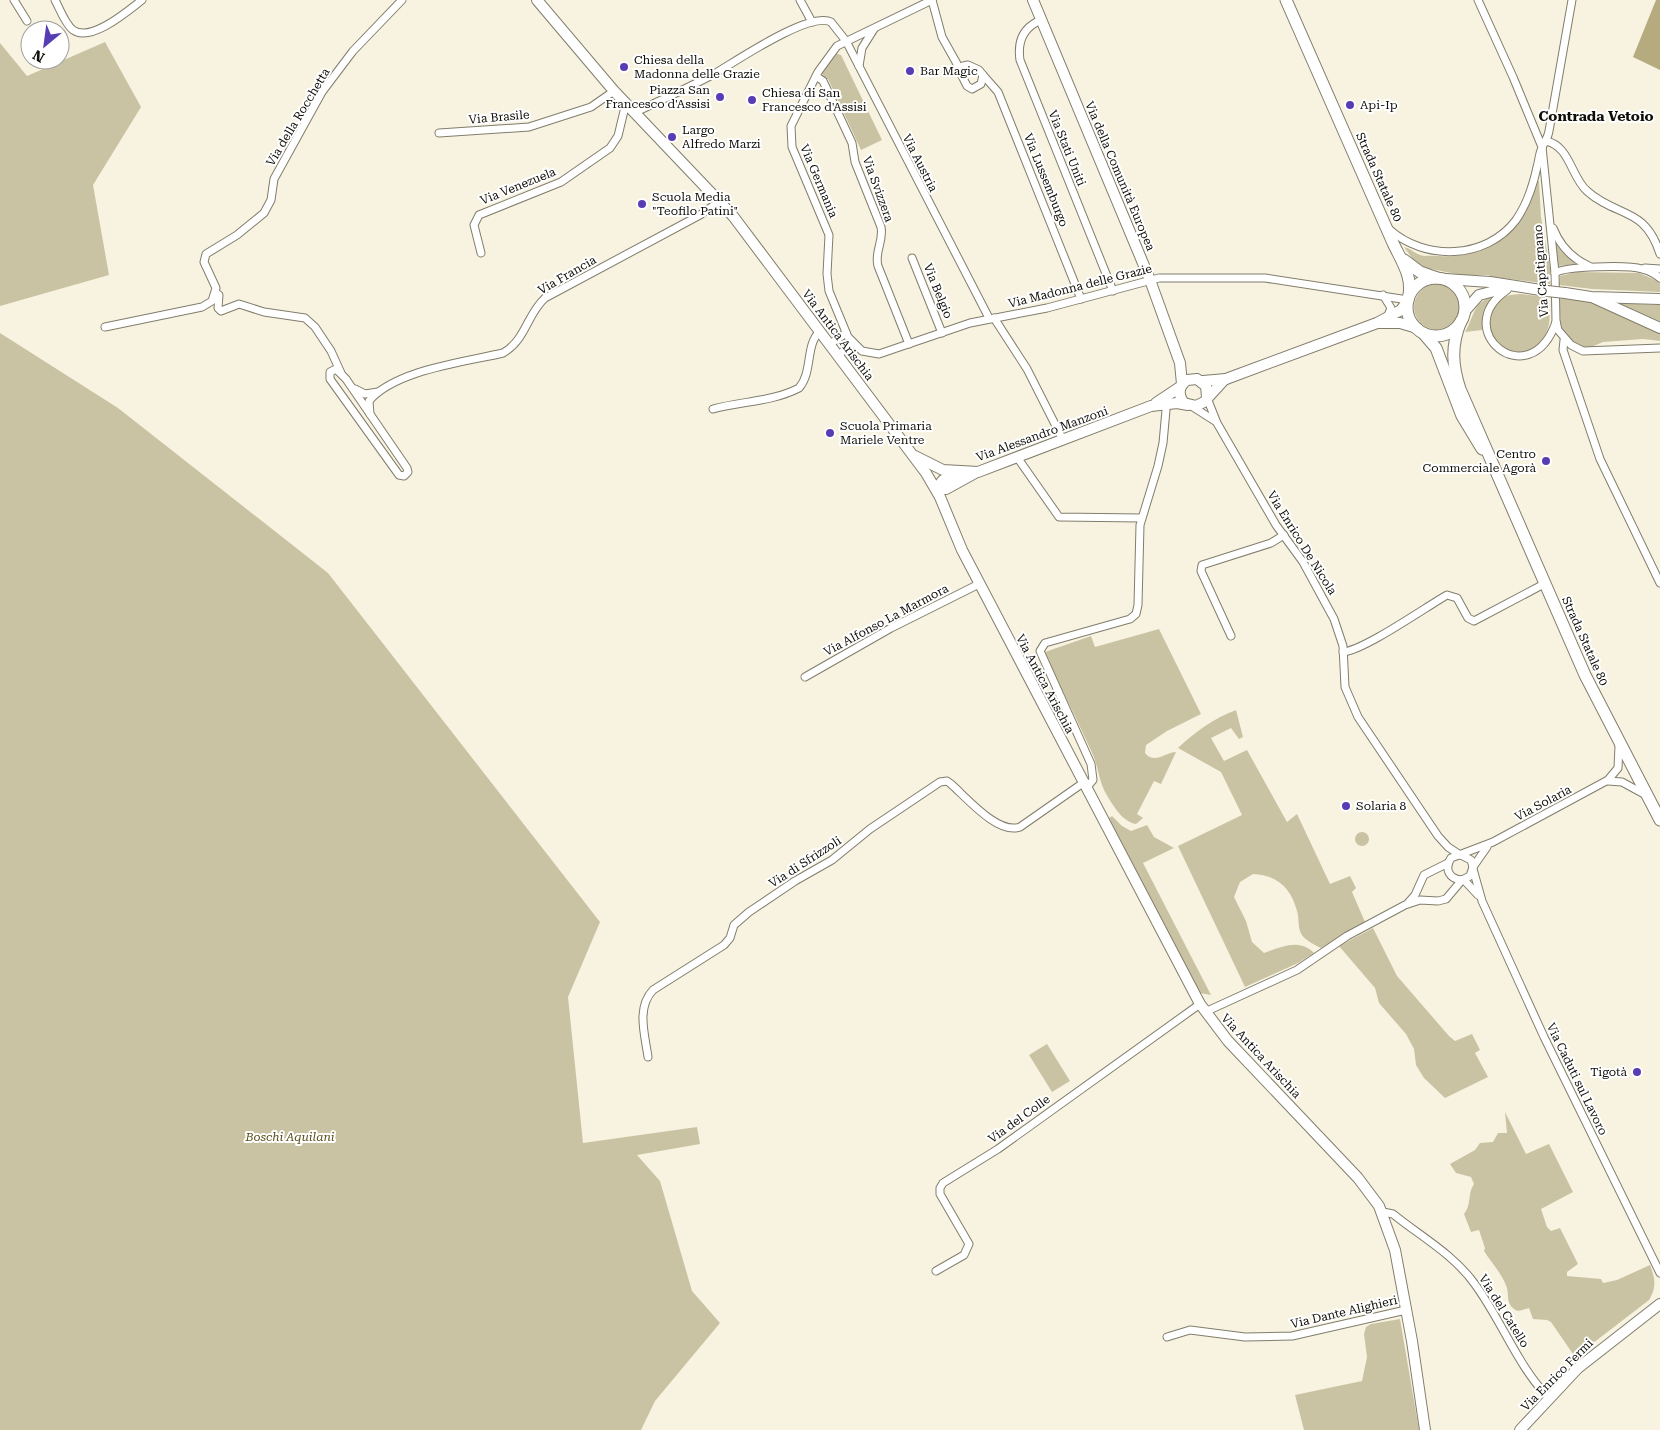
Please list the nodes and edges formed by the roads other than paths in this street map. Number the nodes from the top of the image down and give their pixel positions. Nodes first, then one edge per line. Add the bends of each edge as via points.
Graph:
1 (14, 0) edge
2 (55, 0) edge
3 (142, 0) edge
4 (402, 0) edge
5 (537, 0) edge
6 (800, 0) edge
7 (932, 0) edge
8 (1033, 0) edge
9 (1286, 0) edge
10 (1478, 0) edge
11 (1572, 0) edge
12 (26, 20) edge
13 (1041, 20) junction
14 (812, 22) junction
15 (876, 26) junction
16 (846, 41) junction
17 (955, 59) junction
18 (968, 65) junction
19 (859, 66) junction
20 (961, 71) junction
21 (983, 74) junction
22 (816, 76) junction
23 (614, 91) junction
24 (631, 109) junction
25 (439, 133) dead end
26 (1544, 144) junction
27 (1545, 178) junction
28 (1534, 179) junction
29 (720, 201) junction
30 (1549, 218) junction
31 (1385, 225) junction
32 (481, 253) dead end
33 (1660, 254) edge
34 (1399, 255) junction
35 (912, 258) dead end
36 (1592, 267) junction
37 (1641, 268) junction
38 (1660, 269) edge
39 (1555, 273) junction
40 (1660, 278) edge
41 (1441, 279) junction
42 (1150, 280) junction
43 (1517, 287) junction
44 (1113, 291) junction
45 (216, 293) junction
46 (1382, 295) junction
47 (1591, 297) junction
48 (1081, 299) junction
49 (1660, 299) edge
50 (1408, 300) junction
51 (1463, 316) junction
52 (991, 318) junction
53 (1387, 318) junction
54 (1556, 322) junction
55 (1377, 323) junction
56 (105, 327) dead end
57 (1417, 328) junction
58 (1660, 328) edge
59 (820, 331) junction
60 (942, 333) junction
61 (846, 334) junction
62 (1564, 340) junction
63 (830, 344) junction
64 (853, 344) junction
65 (909, 344) junction
66 (1660, 348) edge
67 (331, 351) junction
68 (838, 355) junction
69 (1180, 363) junction
70 (331, 371) junction
71 (341, 372) junction
72 (1226, 378) junction
73 (1200, 380) junction
74 (1181, 386) junction
75 (352, 387) junction
76 (380, 391) junction
77 (1207, 397) junction
78 (1164, 402) junction
79 (1190, 406) junction
80 (713, 409) dead end
81 (370, 414) junction
82 (1217, 423) junction
83 (1063, 440) junction
84 (912, 455) junction
85 (1017, 457) junction
86 (1494, 470) junction
87 (962, 477) junction
88 (936, 489) junction
89 (947, 514) junction
90 (1141, 518) junction
91 (1284, 535) junction
92 (1660, 583) edge
93 (979, 584) junction
94 (1544, 584) junction
95 (1231, 636) dead end
96 (1343, 652) junction
97 (805, 677) dead end
98 (1618, 742) junction
99 (1603, 783) junction
100 (1084, 786) junction
101 (1647, 796) junction
102 (1660, 820) edge
103 (1438, 836) junction
104 (1493, 842) junction
105 (1461, 855) junction
106 (1448, 863) junction
107 (1473, 868) junction
108 (1463, 880) junction
109 (1419, 883) junction
110 (1427, 900) junction
111 (1482, 901) junction
112 (1405, 904) junction
113 (1203, 1008) junction
114 (648, 1057) dead end
115 (1383, 1212) junction
116 (1659, 1269) edge
117 (936, 1271) dead end
118 (1658, 1304) edge
119 (1406, 1310) junction
120 (1167, 1337) dead end
121 (1549, 1398) junction
122 (1425, 1430) edge
123 (1520, 1430) edge

1 - 12 street
2 - 3 street via 69,25 80,33 103,28
4 - 45 street, Via della Rocchetta via 353,51 322,92 274,179 271,200 264,213 206,254 204,262
5 - 23 main road, Via Antica Arischia
6 - 14 street
7 - 15 street, Via Germania
7 - 17 street via 942,37
8 - 13 main road, Via della Comunità Europea
9 - 31 main road, Strada Statale 80
10 - 26 street
11 - 26 street, Via Capitignano
13 - 42 main road, Via della Comunità Europea
13 - 44 street, Via Stati Uniti via 1024,32 1020,60
14 - 16 street, Via Austria via 828,21
14 - 24 street via 748,51 714,74
15 - 16 street, Via Germania
15 - 19 street via 862,48
16 - 19 street, Via Austria
16 - 22 street, Via Germania via 834,49
17 - 18 street, Via Lussemburgo
17 - 20 street
18 - 20 street
18 - 21 street, Via Lussemburgo
19 - 52 street, Via Austria
20 - 21 street via 970,88 981,84
21 - 48 street, Via Lussemburgo via 998,92
22 - 61 street, Via Germania via 793,120 790,140 829,235 828,286
22 - 65 street, Via Svizzera via 823,81 852,143 855,162 881,227 876,257 878,266
23 - 24 main road, Via Antica Arischia
23 - 25 street, Via Brasile via 591,107 529,127
24 - 29 main road, Via Antica Arischia
24 - 32 street, Via Venezuela via 624,111 618,136 605,152 561,182 479,215 474,226
26 - 27 street, Via Capitignano
26 - 28 street
26 - 33 street via 1556,144 1585,189 1596,198 1646,225
27 - 28 street via 1540,174
27 - 30 street, Via Capitignano
28 - 31 street via 1527,202 1510,227 1490,242 1473,248 1447,252 1428,250 1404,240
29 - 59 main road, Via Antica Arischia
29 - 76 street, Via Francia via 546,298 534,310 516,344 503,353 418,374
30 - 36 street via 1563,247 1580,262
30 - 39 street, Via Capitignano
31 - 34 main road, Strada Statale 80
34 - 41 main road, Strada Statale 80 via 1417,270
34 - 50 main road, Strada Statale 80 via 1409,278
35 - 60 street, Via Belgio
36 - 37 street
36 - 39 street
37 - 38 street
37 - 40 street
39 - 54 street, Via Capitignano
41 - 43 main road
41 - 50 main road via 1420,283
41 - 51 main road via 1454,284 1461,292
42 - 44 street, Via Madonna delle Grazie
42 - 46 street, Via Madonna delle Grazie via 1265,278
42 - 69 main road, Via della Comunità Europea
43 - 47 main road, bridge
43 - 51 main road via 1483,293 1476,297
43 - 54 street via 1496,299 1487,316 1486,330 1497,349 1512,356 1533,353 1550,336
44 - 48 street, Via Madonna delle Grazie
45 - 56 street via 212,301 202,307
45 - 67 street via 221,311 239,304 264,312 305,318
46 - 50 street, Via Madonna delle Grazie
46 - 53 street via 1391,308
47 - 49 main road
47 - 58 main road
48 - 52 street, Via Madonna delle Grazie
50 - 53 main road via 1403,309
50 - 57 main road via 1408,314
51 - 57 main road via 1452,331 1440,335 1428,334
51 - 86 main road, Strada Statale 80 via 1454,342 1454,369
52 - 60 street, Via Madonna delle Grazie
52 - 83 street, Via Austria via 1030,373
53 - 55 main road
54 - 62 street, Via Capitignano
55 - 57 main road
55 - 72 main road
57 - 86 main road, Strada Statale 80 via 1436,348 1462,416
59 - 63 main road, Via Antica Arischia
59 - 80 street via 814,340 808,372 799,388 768,400
60 - 65 street, Via Madonna delle Grazie
61 - 63 street
61 - 64 street, Via Germania
62 - 66 street via 1577,349 1591,352
62 - 92 street, Via Capitignano via 1563,350 1600,459
63 - 68 main road, Via Antica Arischia
64 - 65 street, Via Madonna delle Grazie via 864,353 872,354
64 - 68 street
67 - 70 street
67 - 71 street
68 - 84 main road, Via Antica Arischia
69 - 73 main road, Via della Comunità Europea
69 - 74 main road, Via della Comunità Europea
70 - 71 street
70 - 81 street via 330,379 399,475 404,476 407,468
71 - 75 street
72 - 73 main road
72 - 77 main road
73 - 74 main road via 1187,380
73 - 77 main road via 1208,389
74 - 78 main road, Via Alessandro Manzoni
74 - 79 main road via 1181,398
75 - 76 street, Via Francia via 365,394
75 - 81 street
76 - 81 street via 369,401
77 - 79 main road via 1201,405
77 - 82 street, Via Enrico De Nicola
78 - 79 main road
78 - 83 main road, Via Alessandro Manzoni
78 - 90 street via 1163,443
79 - 82 street, Via Enrico De Nicola via 1206,413
82 - 91 street, Via Enrico De Nicola
83 - 85 main road, Via Alessandro Manzoni
84 - 87 main road, Via Alessandro Manzoni
84 - 88 main road, Via Antica Arischia
85 - 87 main road, Via Alessandro Manzoni
85 - 90 street via 1059,517
86 - 94 main road, Strada Statale 80
87 - 88 main road via 948,477
87 - 89 main road via 948,498
88 - 89 main road, Via Antica Arischia
89 - 93 main road, Via Antica Arischia
90 - 100 street via 1138,605 1134,617 1045,643 1040,651 1091,764 1093,780
91 - 95 street via 1274,542 1202,565 1201,572
91 - 96 street, Via Enrico De Nicola via 1298,553 1334,618
93 - 97 street, Via Alfonso La Marmora via 891,628
93 - 100 main road, Via Antica Arischia
94 - 96 street via 1474,621 1468,618 1457,598 1447,595 1375,638
94 - 98 main road, Strada Statale 80
96 - 103 street, Via Enrico De Nicola via 1344,682 1356,712
98 - 99 street, Via Solaria via 1618,768 1614,776
98 - 101 main road, Strada Statale 80
99 - 101 street via 1622,782
99 - 104 street, Via Solaria
100 - 113 main road, Via Antica Arischia
100 - 114 street, Via di Sfrizzoli via 1020,827 1009,829 996,824 947,781 940,782 870,829 832,860 749,912 734,925 724,945 653,990 647,996 642,1011
101 - 102 main road, Strada Statale 80
103 - 105 street, Via Enrico De Nicola
103 - 106 street, Via Enrico De Nicola
104 - 105 street, Via Solaria
104 - 107 street, Via Solaria
105 - 106 street
105 - 107 street via 1471,860
106 - 108 street via 1451,876
106 - 109 street via 1426,873
107 - 108 street via 1470,876
107 - 111 street, Via Caduti sul Lavoro
108 - 110 street via 1446,899 1438,902
108 - 111 street, Via Caduti sul Lavoro via 1472,886
109 - 110 street
109 - 112 street via 1414,898
110 - 112 street
111 - 116 street, Via Caduti sul Lavoro via 1551,1053
112 - 113 street via 1290,974
113 - 115 main road, Via Antica Arischia via 1243,1058 1358,1178
113 - 117 street, Via del Colle via 941,1185 940,1194 969,1244 964,1255
115 - 119 main road, Via Antica Arischia via 1396,1250
115 - 121 street, Via del Catello via 1393,1214 1465,1271 1499,1318 1532,1378
118 - 121 main road, Via Enrico Fermi via 1598,1351
119 - 120 street, Via Dante Alighieri via 1292,1336 1245,1337 1190,1330
119 - 122 main road, Via Antica Arischia
121 - 123 main road, Via Enrico Fermi

